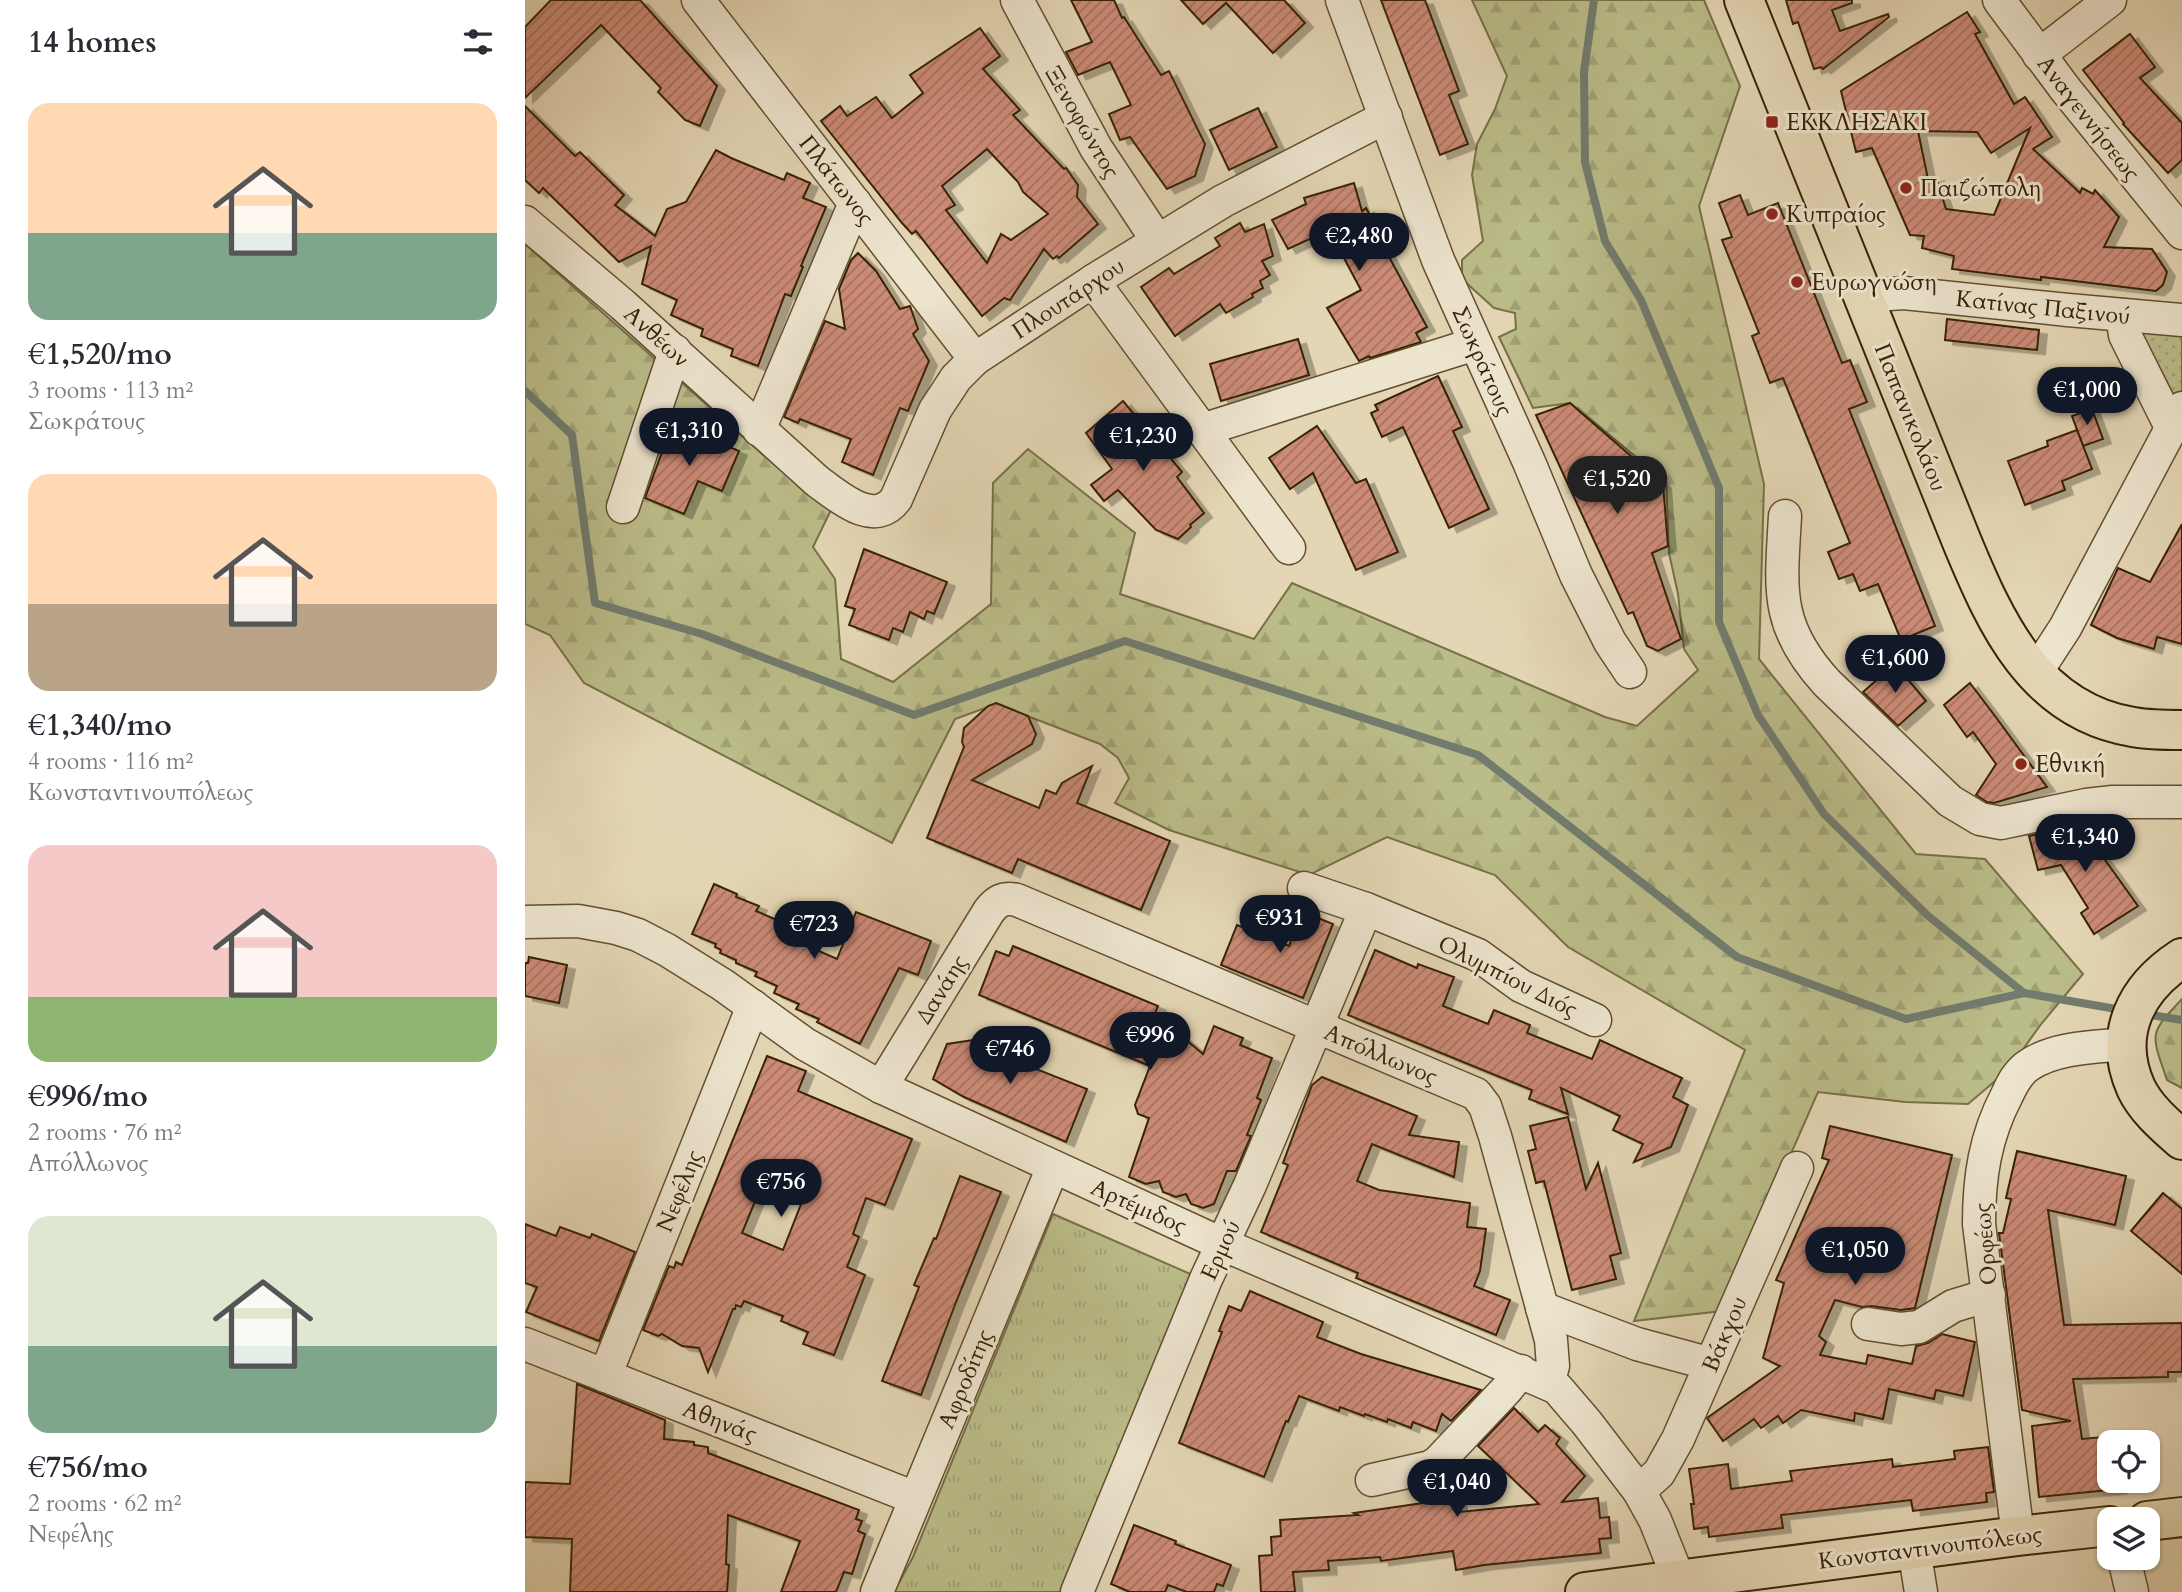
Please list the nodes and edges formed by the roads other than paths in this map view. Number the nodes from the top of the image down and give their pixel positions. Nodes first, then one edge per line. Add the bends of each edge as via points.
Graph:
1 (698, 0) edge
2 (1017, 0) edge
3 (1342, 0) edge
4 (1744, 0) edge
5 (1999, 0) edge
6 (2110, 0) edge
7 (2039, 55) junction
8 (1386, 117) junction
9 (855, 203) junction
10 (525, 222) edge
11 (2182, 233) edge
12 (1157, 240) junction
13 (1093, 281) junction
14 (1863, 300) junction
15 (2122, 315) junction
16 (2182, 320) edge
17 (1475, 344) junction
18 (675, 351) junction
19 (975, 359) junction
20 (2177, 418) edge
21 (759, 430) junction
22 (1202, 430) junction
23 (817, 481) joint
24 (623, 507) dead end
25 (1785, 516) dead end
26 (1289, 548) dead end
27 (1630, 673) dead end
28 (2035, 674) junction
29 (2182, 730) edge
30 (2182, 802) edge
31 (1304, 888) dead end
32 (1007, 898) joint
33 (1366, 909) junction
34 (525, 922) edge
35 (2182, 958) edge
36 (753, 1006) junction
37 (1595, 1020) dead end
38 (2133, 1022) junction
39 (1317, 1027) junction
40 (881, 1087) junction
41 (2182, 1140) edge
42 (1053, 1167) junction
43 (1797, 1168) dead end
44 (1222, 1244) junction
45 (1989, 1295) junction
46 (1542, 1308) junction
47 (1868, 1324) dead end
48 (525, 1344) edge
49 (1711, 1364) junction
50 (605, 1376) junction
51 (1534, 1377) junction
52 (1372, 1480) dead end
53 (1639, 1491) junction
54 (915, 1498) junction
55 (2182, 1517) edge
56 (2160, 1520) edge
57 (2097, 1527) edge
58 (2018, 1536) junction
59 (1914, 1549) junction
60 (2127, 1570) edge
61 (1698, 1583) edge
62 (877, 1592) edge
63 (1077, 1592) edge
64 (1585, 1592) edge
65 (1921, 1592) edge
66 (2132, 1592) edge

1 - 9 street, Πλάτωνος
2 - 12 street, Ξενοφώντος via 1096,148
3 - 8 street, Σωκράτους
4 - 14 main road, Παπανικολάου
5 - 7 street, Αναγεννήσεως
6 - 7 street
7 - 11 street, Αναγεννήσεως
8 - 12 street, Πλουτάρχου
8 - 17 street, Σωκράτους via 1438,260
9 - 19 street, Πλάτωνος
9 - 21 street
10 - 18 street, Ανθέων
12 - 13 street, Πλουτάρχου
13 - 19 street, Πλουτάρχου
13 - 22 street
14 - 15 street, Κατίνας Παξινού via 1904,293
14 - 28 main road, Παπανικολάου via 1980,586 2003,631
15 - 16 street, Κατίνας Παξινού
15 - 20 street via 2125,335
17 - 22 street
17 - 27 street, Σωκράτους via 1576,575
18 - 21 street, Ανθέων
18 - 24 street
19 - 23 street, Πλουτάρχου via 935,410 888,509 859,509
20 - 28 street via 2065,628
21 - 23 street, Ανθέων
22 - 26 street
25 - 30 street via 1784,612 1801,650 1827,683 1966,812 2001,823 2086,805
28 - 29 main road, Παπανικολάου via 2076,706 2109,721
31 - 33 street, Ολυμπίου Διός
32 - 39 street, Απόλλωνος
32 - 40 street, Δανάης via 989,911
33 - 37 street, Ολυμπίου Διός via 1478,955 1521,986
33 - 39 street, Ερμού
34 - 36 street, Αρτέμιδος via 578,921 632,932
35 - 38 main road via 2158,976
36 - 40 street, Αρτέμιδος via 805,1044
36 - 50 street, Νεφέλης
38 - 41 main road via 2128,1061 2137,1089
38 - 45 street, Ορφέως via 2076,1050 2028,1065 2011,1087 1987,1141 1980,1185 1979,1224
39 - 44 street, Ερμού
39 - 46 street, Απόλλωνος via 1481,1099
40 - 42 street, Αρτέμιδος
42 - 44 street, Αρτέμιδος
42 - 54 street, Αφροδίτης
43 - 49 street, Βάκχου
44 - 51 street, Αρτέμιδος
44 - 63 street, Ερμού
45 - 47 street via 1953,1306 1919,1327
45 - 58 street, Ορφέως
46 - 49 street via 1637,1344
46 - 51 street, Απόλλωνος via 1553,1352 1552,1373
48 - 50 street, Αθηνάς
49 - 53 street, Βάκχου via 1666,1462
50 - 54 street, Αθηνάς
51 - 52 street via 1507,1389 1438,1462
51 - 53 street, Αρτέμιδος via 1565,1395
53 - 61 street, Αρτέμιδος
54 - 62 street, Αφροδίτης
55 - 56 main road
57 - 58 main road, Κωνσταντινουπόλεως
58 - 59 main road, Κωνσταντινουπόλεως
59 - 61 main road, Κωνσταντινουπόλεως
59 - 65 street
60 - 66 street
61 - 64 main road, Κωνσταντινουπόλεως

